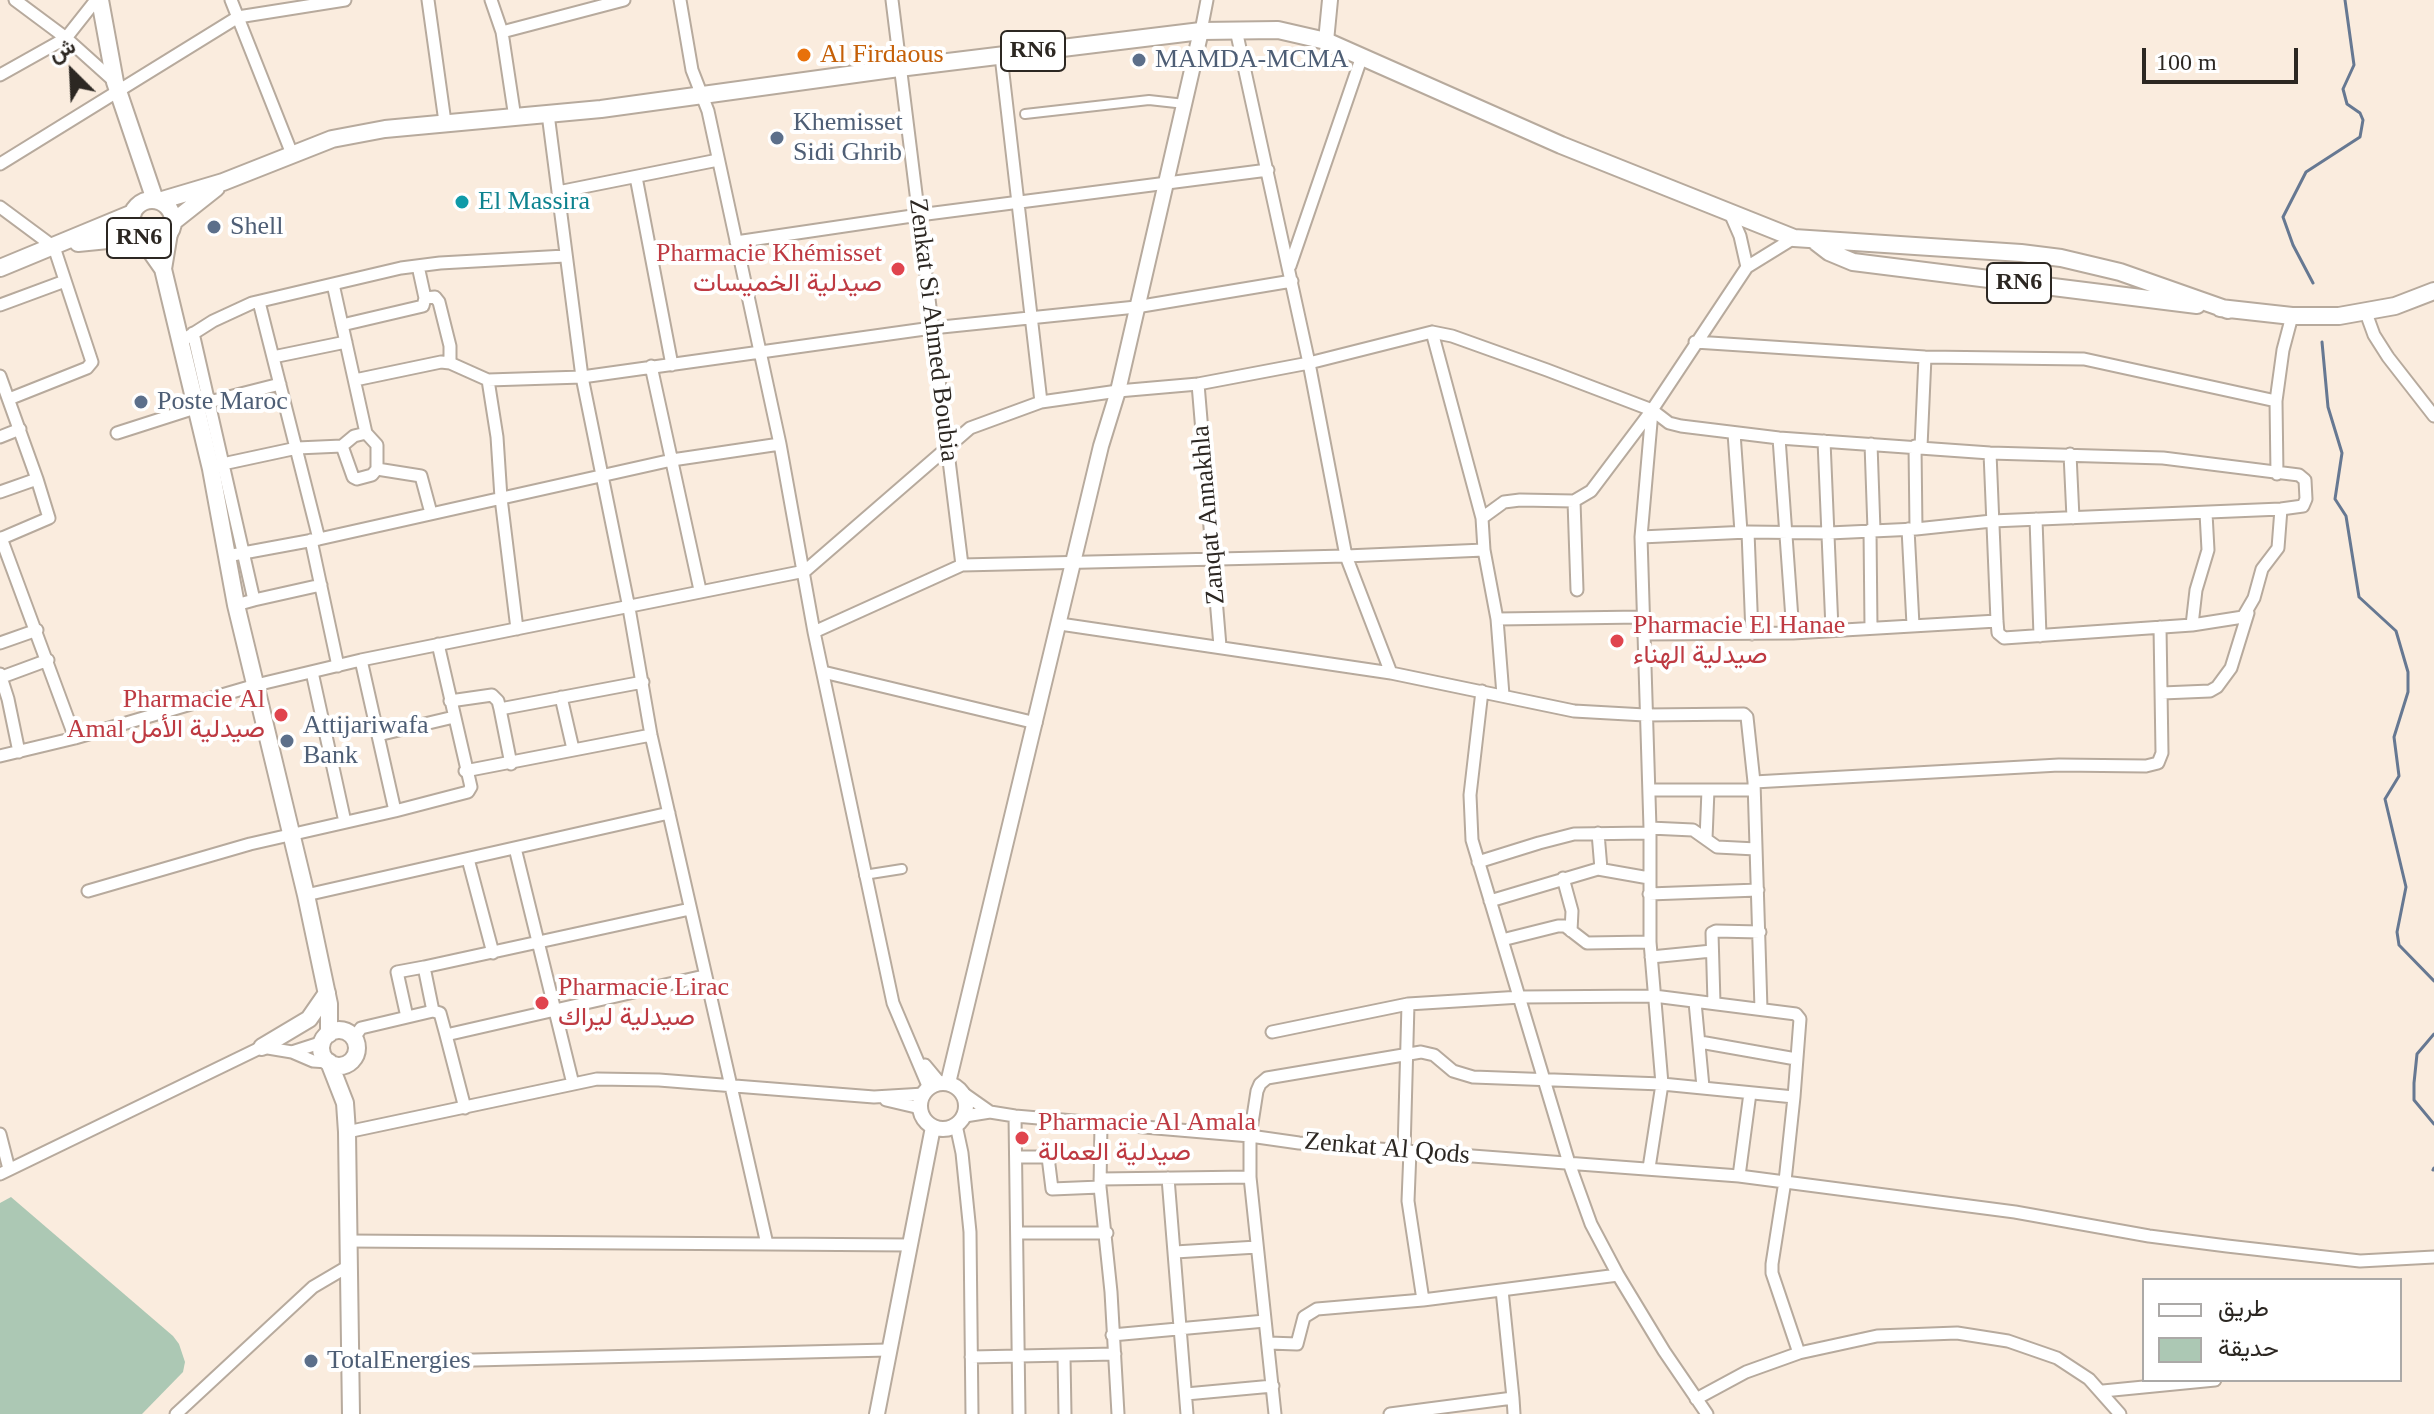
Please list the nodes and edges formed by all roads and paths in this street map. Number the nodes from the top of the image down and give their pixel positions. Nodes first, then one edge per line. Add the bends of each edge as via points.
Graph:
1 (15, 0) edge
2 (98, 0) edge
3 (231, 0) edge
4 (345, 0) edge
5 (428, 0) edge
6 (491, 0) edge
7 (624, 0) edge
8 (680, 0) edge
9 (892, 0) edge
10 (1207, 0) edge
11 (1330, 0) edge
12 (323, 2) edge
13 (238, 17) junction
14 (1236, 30) junction
15 (1201, 31) junction
16 (502, 32) junction
17 (66, 38) junction
18 (1326, 41) junction
19 (1001, 56) junction
20 (1361, 59) junction
21 (899, 68) junction
22 (0, 75) edge
23 (117, 86) junction
24 (703, 96) junction
25 (1185, 105) junction
26 (548, 114) junction
27 (1025, 114) dead end
28 (515, 118) junction
29 (445, 122) junction
30 (292, 154) junction
31 (718, 160) junction
32 (0, 164) edge
33 (1268, 170) junction
34 (636, 177) junction
35 (223, 182) junction
36 (1166, 183) junction
37 (558, 192) junction
38 (147, 204) junction
39 (1017, 204) junction
40 (0, 207) edge
41 (1730, 213) junction
42 (919, 215) junction
43 (171, 228) junction
44 (140, 238) junction
45 (1794, 238) junction
46 (1815, 240) junction
47 (736, 242) junction
48 (57, 246) junction
49 (565, 256) junction
50 (418, 266) junction
51 (1747, 267) junction
52 (0, 268) edge
53 (1289, 268) junction
54 (163, 269) junction
55 (65, 281) junction
56 (1292, 281) junction
57 (333, 284) junction
58 (2434, 291) edge
59 (425, 298) junction
60 (259, 302) junction
61 (0, 305) edge
62 (1136, 307) junction
63 (2228, 310) junction
64 (2366, 313) junction
65 (2292, 316) junction
66 (1032, 317) junction
67 (342, 325) junction
68 (932, 328) junction
69 (1432, 332) junction
70 (187, 338) junction
71 (346, 342) junction
72 (1695, 342) junction
73 (760, 353) junction
74 (273, 357) junction
75 (1925, 357) junction
76 (450, 363) junction
77 (1309, 363) junction
78 (672, 365) junction
79 (651, 366) junction
80 (0, 376) edge
81 (582, 377) junction
82 (355, 380) junction
83 (488, 380) junction
84 (280, 384) junction
85 (1198, 384) junction
86 (1118, 391) junction
87 (9, 399) junction
88 (2276, 401) junction
89 (1041, 402) junction
90 (202, 405) junction
91 (1652, 410) junction
92 (2434, 416) edge
93 (20, 429) junction
94 (117, 433) dead end
95 (366, 433) junction
96 (1734, 433) junction
97 (0, 437) edge
98 (1779, 438) junction
99 (1824, 441) junction
100 (780, 444) junction
101 (1871, 444) junction
102 (342, 446) junction
103 (948, 447) junction
104 (1918, 447) junction
105 (297, 448) junction
106 (1990, 453) junction
107 (2070, 454) junction
108 (672, 460) junction
109 (216, 466) junction
110 (377, 469) junction
111 (2277, 474) junction
112 (601, 476) junction
113 (37, 479) junction
114 (0, 492) edge
115 (501, 498) junction
116 (1574, 501) junction
117 (2281, 509) junction
118 (431, 513) junction
119 (2206, 513) junction
120 (1482, 518) junction
121 (2073, 518) junction
122 (2036, 519) junction
123 (1992, 521) junction
124 (1912, 529) junction
125 (1872, 530) junction
126 (1744, 532) junction
127 (1785, 533) junction
128 (1829, 533) junction
129 (1641, 537) junction
130 (1, 538) edge
131 (315, 539) junction
132 (1484, 550) junction
133 (235, 555) junction
134 (1346, 556) junction
135 (1214, 560) junction
136 (1075, 563) junction
137 (962, 565) junction
138 (805, 571) junction
139 (321, 585) junction
140 (700, 590) junction
141 (1577, 590) dead end
142 (254, 600) junction
143 (236, 605) junction
144 (629, 608) junction
145 (2248, 612) junction
146 (1642, 617) junction
147 (1497, 619) junction
148 (1997, 621) junction
149 (1060, 624) junction
150 (1913, 625) junction
151 (2192, 625) junction
152 (1871, 627) junction
153 (2160, 627) junction
154 (517, 629) junction
155 (1832, 629) junction
156 (37, 630) junction
157 (814, 632) junction
158 (1793, 633) junction
159 (1643, 634) junction
160 (1752, 634) junction
161 (2040, 636) junction
162 (0, 643) edge
163 (438, 644) junction
164 (1220, 646) junction
165 (48, 660) junction
166 (361, 660) junction
167 (338, 666) junction
168 (312, 672) junction
169 (823, 672) junction
170 (1391, 673) junction
171 (1, 676) edge
172 (643, 682) junction
173 (256, 685) junction
174 (1482, 691) junction
175 (2162, 693) junction
176 (1503, 695) junction
177 (561, 697) junction
178 (450, 701) junction
179 (500, 709) junction
180 (1645, 715) junction
181 (454, 717) junction
182 (1036, 723) junction
183 (378, 735) junction
184 (651, 735) junction
185 (75, 738) junction
186 (573, 749) junction
187 (19, 752) junction
188 (0, 756) edge
189 (511, 764) junction
190 (465, 771) junction
191 (1754, 786) junction
192 (1649, 790) junction
193 (1708, 790) junction
194 (395, 811) junction
195 (669, 813) junction
196 (345, 822) junction
197 (1650, 830) junction
198 (1598, 833) junction
199 (291, 835) junction
200 (1706, 839) junction
201 (515, 848) junction
202 (1756, 849) junction
203 (468, 859) junction
204 (1478, 862) junction
205 (902, 869) dead end
206 (1601, 869) junction
207 (864, 875) junction
208 (1563, 878) junction
209 (1649, 878) junction
210 (1758, 890) junction
211 (88, 891) dead end
212 (1649, 894) junction
213 (306, 895) junction
214 (1490, 901) junction
215 (690, 909) junction
216 (1571, 931) junction
217 (1760, 932) junction
218 (1502, 940) junction
219 (1650, 942) junction
220 (537, 943) junction
221 (1712, 951) junction
222 (493, 953) junction
223 (1651, 957) junction
224 (424, 967) junction
225 (704, 976) junction
226 (1654, 996) junction
227 (1521, 997) junction
228 (328, 999) junction
229 (1695, 1002) junction
230 (1714, 1003) junction
231 (1408, 1004) junction
232 (552, 1009) junction
233 (1761, 1009) junction
234 (433, 1011) junction
235 (407, 1017) junction
236 (1272, 1032) dead end
237 (446, 1035) junction
238 (352, 1036) junction
239 (326, 1038) junction
240 (1700, 1042) junction
241 (262, 1047) junction
242 (292, 1052) junction
243 (1408, 1053) junction
244 (353, 1059) junction
245 (1796, 1059) junction
246 (328, 1062) junction
247 (1545, 1080) junction
248 (573, 1084) junction
249 (1662, 1084) junction
250 (730, 1086) junction
251 (1703, 1087) junction
252 (940, 1091) junction
253 (1750, 1093) junction
254 (1794, 1097) junction
255 (345, 1103) junction
256 (465, 1108) junction
257 (990, 1112) junction
258 (1015, 1116) junction
259 (1101, 1123) junction
260 (949, 1124) junction
261 (347, 1132) junction
262 (0, 1134) edge
263 (1250, 1136) junction
264 (1407, 1151) junction
265 (1016, 1157) junction
266 (1569, 1163) junction
267 (1649, 1168) junction
268 (5, 1172) edge
269 (1739, 1176) junction
270 (1250, 1177) junction
271 (1168, 1178) junction
272 (1785, 1181) junction
273 (1100, 1183) junction
274 (1018, 1233) junction
275 (1107, 1233) junction
276 (348, 1241) junction
277 (767, 1244) junction
278 (909, 1245) junction
279 (1257, 1247) junction
280 (1175, 1252) junction
281 (2434, 1257) edge
282 (347, 1267) junction
283 (1618, 1275) junction
284 (1502, 1290) junction
285 (1423, 1300) junction
286 (1265, 1321) junction
287 (1181, 1328) junction
288 (1112, 1335) junction
289 (1269, 1343) junction
290 (888, 1350) junction
291 (1799, 1353) junction
292 (1115, 1354) junction
293 (971, 1357) junction
294 (1019, 1357) junction
295 (1064, 1357) junction
296 (350, 1363) junction
297 (2195, 1382) edge
298 (1273, 1386) junction
299 (2103, 1391) junction
300 (1186, 1394) junction
301 (1513, 1398) junction
302 (1696, 1399) junction
303 (176, 1414) edge
304 (351, 1414) edge
305 (877, 1414) edge
306 (972, 1414) edge
307 (1019, 1414) edge
308 (1065, 1414) edge
309 (1118, 1414) edge
310 (1187, 1414) edge
311 (1275, 1414) edge
312 (1390, 1414) edge
313 (1514, 1414) edge
314 (1707, 1414) edge
315 (2120, 1414) edge

1 - 17 street
2 - 17 street
2 - 23 main road
3 - 13 street
4 - 12 street
5 - 29 street
6 - 16 street
7 - 16 street
8 - 24 street via 692,70
9 - 21 street, Zenkat Si Ahmed Boubia
10 - 15 street
11 - 18 street
12 - 13 street
13 - 23 street
13 - 30 street
14 - 15 main road, RN6
14 - 18 main road, RN6 via 1278,30
14 - 33 street
15 - 19 main road, RN6
15 - 25 street
16 - 28 street
17 - 22 street
17 - 23 street
18 - 20 main road, RN6
19 - 21 main road, RN6
19 - 39 street
20 - 41 main road, RN6
20 - 53 street
21 - 24 main road, RN6
21 - 42 street, Zenkat Si Ahmed Boubia
23 - 32 street
23 - 38 main road via 140,160
24 - 26 main road, RN6
24 - 31 street
25 - 27 street via 1149,100
25 - 36 street
26 - 28 main road, RN6
26 - 37 street
28 - 29 main road, RN6
29 - 30 main road, RN6 via 332,139
30 - 35 main road, RN6
31 - 34 street
31 - 47 street
33 - 36 street
33 - 53 street
34 - 37 street
34 - 78 street
35 - 38 main road, RN6
35 - 43 main road, RN6
36 - 39 street
36 - 62 street
37 - 49 street
38 - 43 main road, RN6 via 170,209
38 - 44 main road, RN6 via 131,226
38 - 48 main road, RN6
39 - 42 street
39 - 66 street
40 - 48 street
41 - 45 main road, RN6
41 - 51 street
42 - 47 street
42 - 68 street, Zenkat Si Ahmed Boubia
43 - 44 main road, RN6 via 153,242
43 - 54 main road
44 - 48 main road, RN6
44 - 54 main road
45 - 46 main road, RN6
45 - 51 street
46 - 63 main road, RN6 via 2061,258 2120,272
46 - 63 main road, RN6 via 1853,262
47 - 73 street
48 - 52 main road, RN6
48 - 55 street
49 - 50 street
49 - 81 street
50 - 57 street
50 - 59 street
51 - 72 street
53 - 56 street
54 - 70 main road
55 - 61 street
55 - 87 street via 92,362
56 - 62 street
56 - 77 street
57 - 60 street
57 - 67 street
58 - 64 main road, RN6
59 - 67 street via 423,306
59 - 76 street via 439,302
60 - 70 street
60 - 74 street
62 - 66 street
62 - 86 street
63 - 65 main road, RN6
64 - 65 main road, RN6
64 - 92 street via 2388,357
65 - 88 street
66 - 68 street
66 - 89 street
67 - 71 street
68 - 73 street
68 - 103 street, Zenkat Si Ahmed Boubia
69 - 77 street
69 - 91 street
69 - 120 street
70 - 90 main road
71 - 74 street
71 - 82 street
72 - 75 street
72 - 91 street
73 - 78 street
73 - 100 street
74 - 84 street
75 - 88 street via 2084,359
75 - 104 street
76 - 82 street
76 - 83 street
77 - 85 street
77 - 134 street
78 - 79 street
79 - 81 street
79 - 108 street
80 - 87 street
81 - 83 street
81 - 112 street
82 - 95 street
83 - 115 street
84 - 90 street
84 - 105 street
85 - 86 street
85 - 135 street, Zanqat Annakhla
86 - 89 street
86 - 136 street
87 - 93 street
88 - 111 street
89 - 103 street via 970,428
90 - 94 street
90 - 109 main road
91 - 96 street via 1673,424
91 - 116 street via 1591,491
91 - 129 street
93 - 97 street
93 - 113 street
95 - 102 street
95 - 110 street via 377,445
96 - 98 street
96 - 126 street
98 - 99 street
98 - 127 street
99 - 101 street
99 - 128 street
100 - 108 street
100 - 138 street
101 - 104 street
101 - 125 street
102 - 105 street
102 - 110 street via 353,477 372,475
103 - 137 street, Zenkat Si Ahmed Boubia
103 - 138 street
104 - 106 street
104 - 124 street
105 - 109 street
105 - 131 street
106 - 107 street
106 - 123 street
107 - 111 street via 2163,458
107 - 121 street
108 - 112 street
108 - 140 street
109 - 133 main road
110 - 118 street via 421,476
111 - 117 street via 2305,480 2306,503
112 - 115 street
112 - 144 street
113 - 114 street
113 - 130 street via 49,518
115 - 118 street
115 - 154 street
116 - 120 street via 1510,501
116 - 141 street
117 - 119 street
117 - 145 street via 2278,548 2262,569
118 - 131 street
119 - 121 street
119 - 151 street via 2208,550
120 - 132 street
121 - 122 street
122 - 123 street
122 - 161 street
123 - 124 street
123 - 148 street
124 - 125 street
124 - 150 street
125 - 128 street
125 - 152 street
126 - 127 street
126 - 129 street
126 - 160 street
127 - 128 street
127 - 158 street
128 - 155 street
129 - 146 street
130 - 156 street
131 - 133 street
131 - 139 street
132 - 134 street
132 - 147 street
133 - 142 street
133 - 143 main road
134 - 135 street
134 - 170 street
135 - 136 street
135 - 164 street, Zanqat Annakhla
136 - 137 street
136 - 149 street
137 - 157 street
138 - 140 street
138 - 157 street
139 - 142 street
139 - 167 street
140 - 144 street
142 - 143 street
143 - 173 main road
144 - 154 street
144 - 172 street
145 - 151 street
145 - 175 street via 2231,668 2217,687
146 - 147 street
146 - 159 street
147 - 176 street
148 - 150 street
148 - 161 street via 2001,637
149 - 164 street
149 - 182 street
150 - 152 street
151 - 153 street
152 - 155 street
153 - 161 street
153 - 175 street
154 - 163 street
155 - 158 street
156 - 162 street
156 - 165 street
157 - 169 street
158 - 160 street
159 - 160 street
159 - 180 street
163 - 166 street
163 - 178 street
164 - 170 street
165 - 171 street
165 - 185 street
166 - 167 street
166 - 183 street
167 - 168 street
168 - 173 street
168 - 196 street
169 - 182 street
169 - 207 street
170 - 174 street
171 - 187 street
172 - 177 street
172 - 184 street
173 - 185 street
173 - 199 main road
174 - 176 street
174 - 204 street via 1470,810
175 - 191 street via 2162,753 2158,763 2146,766 2059,765
176 - 180 street via 1574,711
177 - 179 street
177 - 186 street
178 - 179 street via 492,695
178 - 181 street
179 - 189 street
180 - 191 street via 1744,714
180 - 192 street
181 - 183 street
181 - 190 street
182 - 252 street
183 - 194 street
184 - 186 street
184 - 195 street
185 - 187 street
186 - 189 street
187 - 188 street
189 - 190 street
190 - 194 street via 468,792
191 - 193 street
191 - 202 street
192 - 193 street
192 - 197 street
193 - 200 street
194 - 196 street
195 - 201 street
195 - 215 street
196 - 199 street
197 - 198 street
197 - 200 street via 1693,830
197 - 209 street
198 - 204 street via 1574,834
198 - 206 street
199 - 211 street
199 - 213 main road
200 - 202 street via 1717,847
201 - 203 street
201 - 220 street
202 - 210 street
203 - 213 street
203 - 222 street
204 - 214 street
205 - 207 street
206 - 208 street
206 - 209 street
207 - 252 street via 893,1003
208 - 214 street
208 - 216 street
209 - 212 street
210 - 212 street
210 - 217 street
212 - 219 street
213 - 228 main road
214 - 218 street
215 - 220 street
215 - 225 street
216 - 218 street via 1558,926
216 - 219 street via 1587,943
217 - 221 street via 1713,931
217 - 233 street
218 - 227 street
219 - 223 street
220 - 222 street
220 - 232 street
221 - 223 street
221 - 230 street
222 - 224 street
223 - 226 street
224 - 234 street
224 - 235 street via 397,972
225 - 232 street
225 - 250 street
226 - 227 street
226 - 229 street
226 - 249 street
227 - 231 street
227 - 247 street
228 - 238 main road
228 - 239 main road
228 - 241 main road via 309,1019
229 - 230 street
229 - 240 street
230 - 233 street
231 - 236 street
231 - 243 street
232 - 237 street
232 - 248 street
233 - 245 street via 1798,1015
234 - 235 street
234 - 237 street via 440,1013
235 - 238 street via 361,1028
237 - 256 street
238 - 239 main road via 340,1030
238 - 244 main road via 357,1048
239 - 242 street
239 - 246 main road via 322,1053
240 - 245 street
240 - 251 street
241 - 242 street
241 - 268 street
242 - 246 street
243 - 247 street via 1434,1055 1463,1075
243 - 263 street via 1267,1078 1257,1091
243 - 264 street
244 - 246 main road via 339,1066
244 - 255 main road
245 - 254 street
246 - 255 main road
247 - 249 street
247 - 266 street
248 - 250 street via 624,1079
248 - 256 street
249 - 251 street
249 - 267 street
250 - 252 street via 874,1097
250 - 277 street
251 - 253 street
252 - 257 street
252 - 260 street via 967,1104
252 - 260 street via 924,1119
253 - 254 street
253 - 269 street
254 - 272 street
255 - 261 main road
256 - 261 street
257 - 258 street, Zenkat Al Qods
257 - 260 street
258 - 259 street, Zenkat Al Qods
258 - 265 street
259 - 263 street, Zenkat Al Qods
259 - 273 street
260 - 278 street via 927,1163
260 - 293 street via 962,1153 970,1232
261 - 276 main road
262 - 268 street
263 - 264 street, Zenkat Al Qods
263 - 270 street
264 - 266 street, Zenkat Al Qods
264 - 285 street via 1408,1201
265 - 273 street via 1048,1157 1052,1189
265 - 274 street
266 - 267 street, Zenkat Al Qods
266 - 283 street via 1591,1224
267 - 269 street, Zenkat Al Qods
269 - 272 street, Zenkat Al Qods
270 - 271 street
270 - 279 street
271 - 273 street
271 - 280 street
272 - 281 street, Zenkat Al Qods via 2227,1246 2360,1261
272 - 291 street via 1772,1273
273 - 275 street
274 - 275 street
274 - 294 street
275 - 288 street
276 - 277 street
276 - 282 main road
277 - 278 street
278 - 290 street
279 - 280 street
279 - 286 street
280 - 287 street
282 - 296 main road
282 - 303 street via 313,1287
283 - 284 street
283 - 302 street
284 - 285 street
284 - 301 street
285 - 289 street via 1317,1309 1304,1317 1297,1344
286 - 287 street
286 - 289 street
287 - 288 street
287 - 300 street
288 - 292 street
289 - 298 street
290 - 296 street
290 - 305 street
291 - 299 street via 1877,1336 1983,1336 2057,1358
291 - 302 street via 1746,1372
292 - 295 street
292 - 309 street
293 - 294 street
293 - 306 street
294 - 295 street
294 - 307 street
295 - 308 street
296 - 304 main road
297 - 299 street
298 - 300 street
298 - 311 street
299 - 315 street
300 - 310 street
301 - 312 street
301 - 313 street
302 - 314 street

